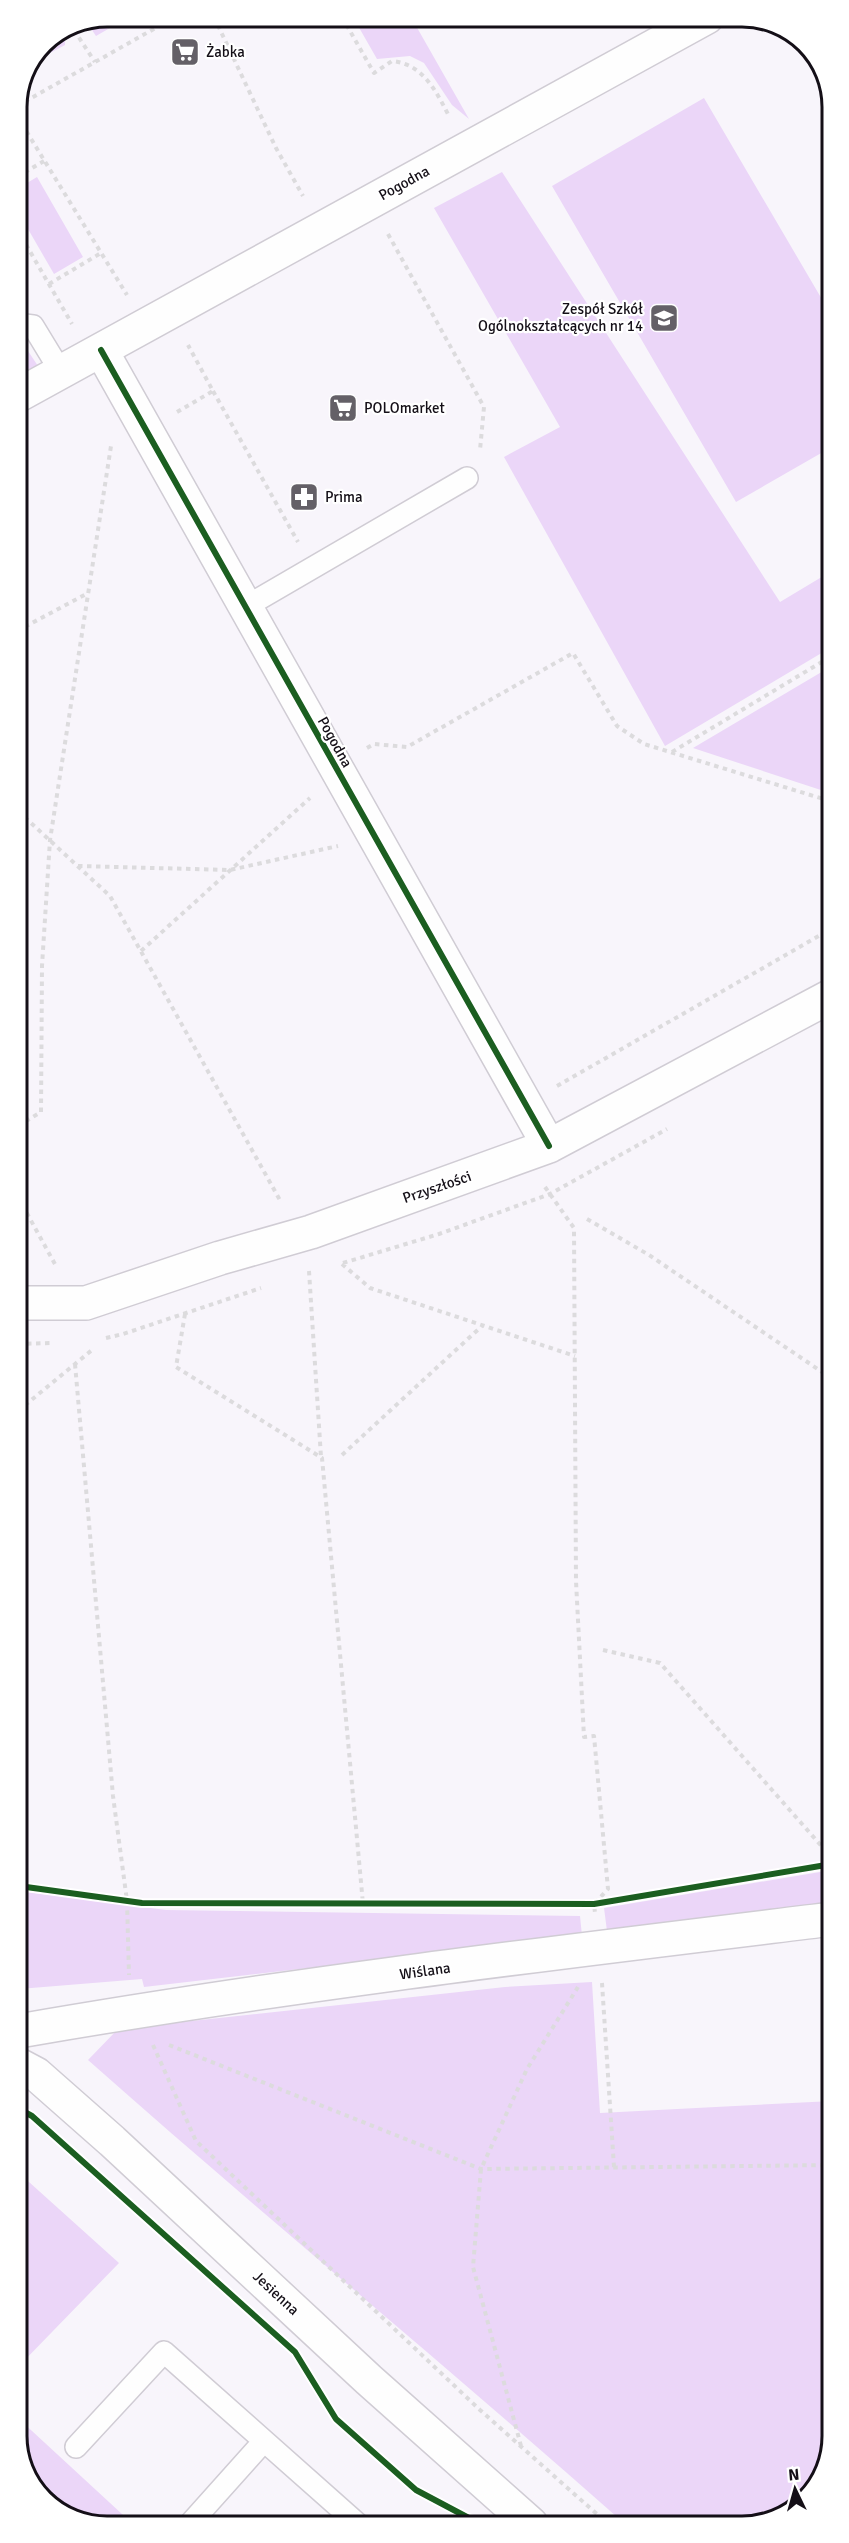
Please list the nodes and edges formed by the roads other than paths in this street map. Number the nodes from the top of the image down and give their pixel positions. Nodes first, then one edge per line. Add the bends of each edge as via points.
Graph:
1 (689, 27) edge
2 (27, 325) edge
3 (96, 353) junction
4 (61, 372) junction
5 (27, 391) edge
6 (467, 478) road end
7 (245, 607) junction
8 (822, 1001) edge
9 (549, 1146) junction
10 (27, 1303) edge
11 (822, 1922) edge
12 (27, 2030) edge
13 (27, 2069) edge
14 (264, 2441) junction
15 (76, 2447) dead end
16 (197, 2516) edge
17 (349, 2516) edge
18 (522, 2516) edge

1 - 3 street, Pogodna
2 - 4 lane via 33,326
3 - 4 street, Pogodna
3 - 7 street, Pogodna
4 - 5 street, Pogodna
6 - 7 lane
7 - 9 street, Pogodna
8 - 9 street, Przyszłości
9 - 10 street, Przyszłości via 311,1232 86,1303
11 - 12 street, Wiślana via 600,1960 138,2010
13 - 18 street, Jesienna via 112,2141
14 - 15 lane via 164,2352
14 - 16 lane
14 - 17 lane

